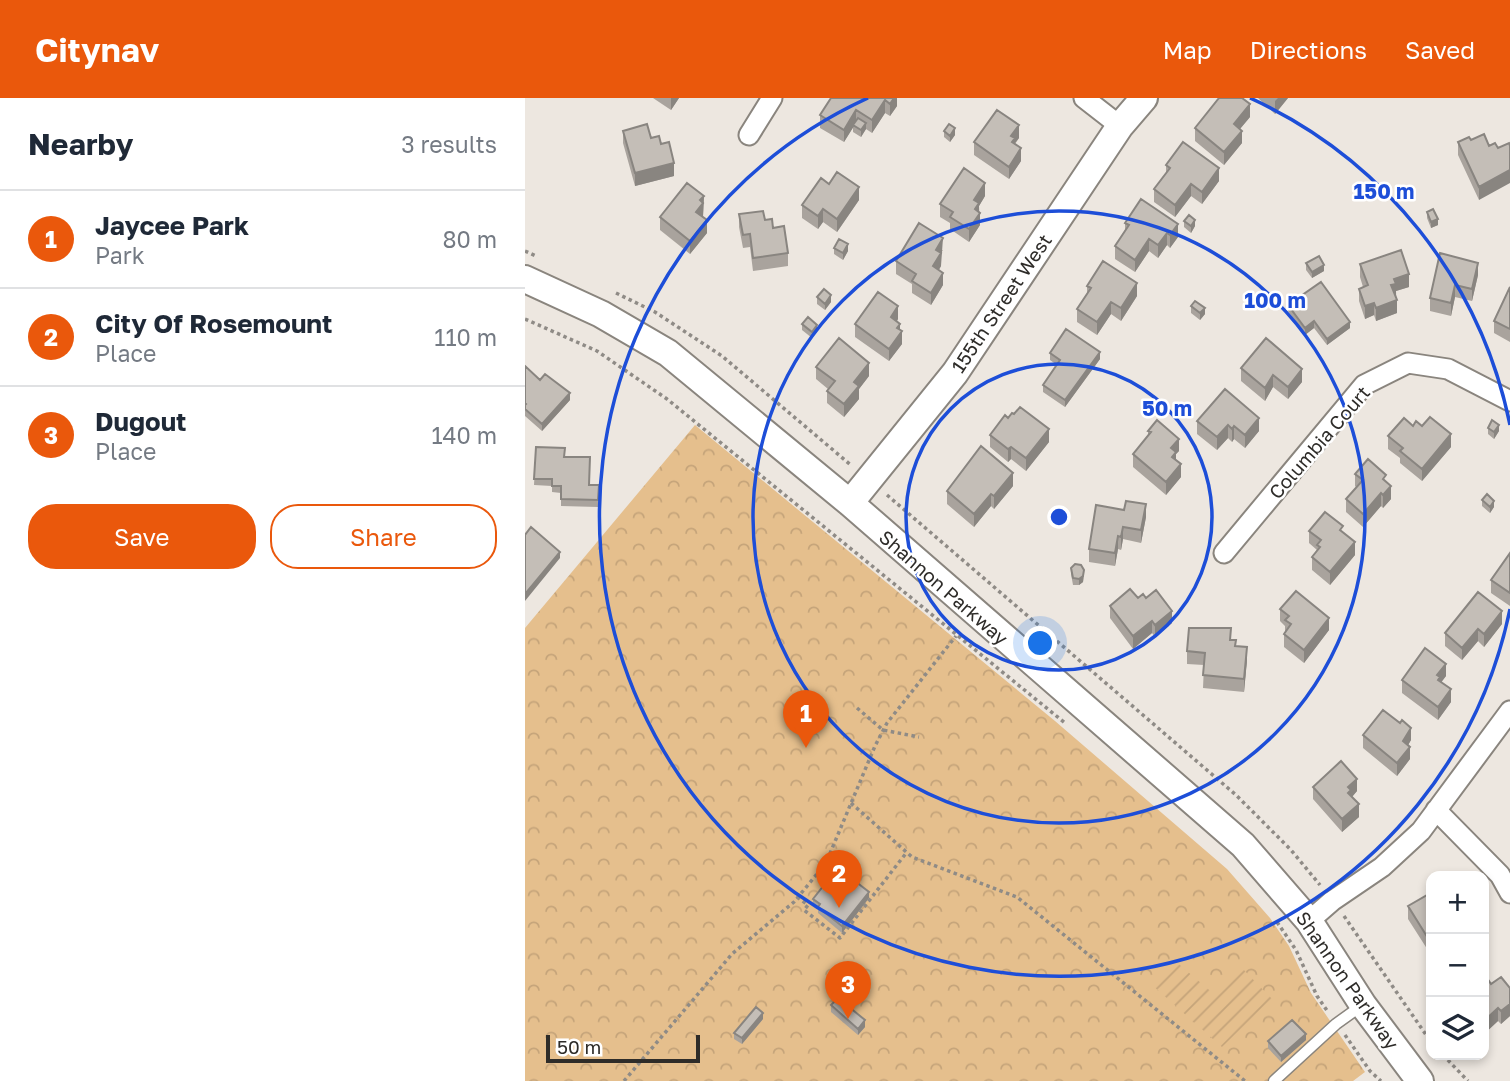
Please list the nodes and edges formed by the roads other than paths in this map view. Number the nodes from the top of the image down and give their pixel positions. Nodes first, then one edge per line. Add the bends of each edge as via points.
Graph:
1 (772, 98) edge
2 (1084, 98) edge
3 (1144, 98) edge
4 (1120, 126) junction
5 (748, 135) dead end
6 (525, 279) edge
7 (1510, 401) edge
8 (850, 503) junction
9 (1224, 553) dead end
10 (1510, 711) edge
11 (1436, 810) junction
12 (1510, 892) edge
13 (1309, 921) junction
14 (1363, 1004) junction
15 (1409, 1078) edge
16 (1274, 1081) edge

1 - 5 street
2 - 4 street
3 - 4 street, 155th Street West
4 - 8 street, 155th Street West via 955,373
6 - 8 street, Shannon Parkway via 601,314 668,353
7 - 9 street, Columbia Court via 1448,369 1408,363 1364,386
8 - 13 street, Shannon Parkway via 1243,845
10 - 11 street
11 - 12 street
11 - 13 street via 1421,831 1382,867
13 - 14 street, Shannon Parkway
14 - 15 street, Shannon Parkway
14 - 16 lane

